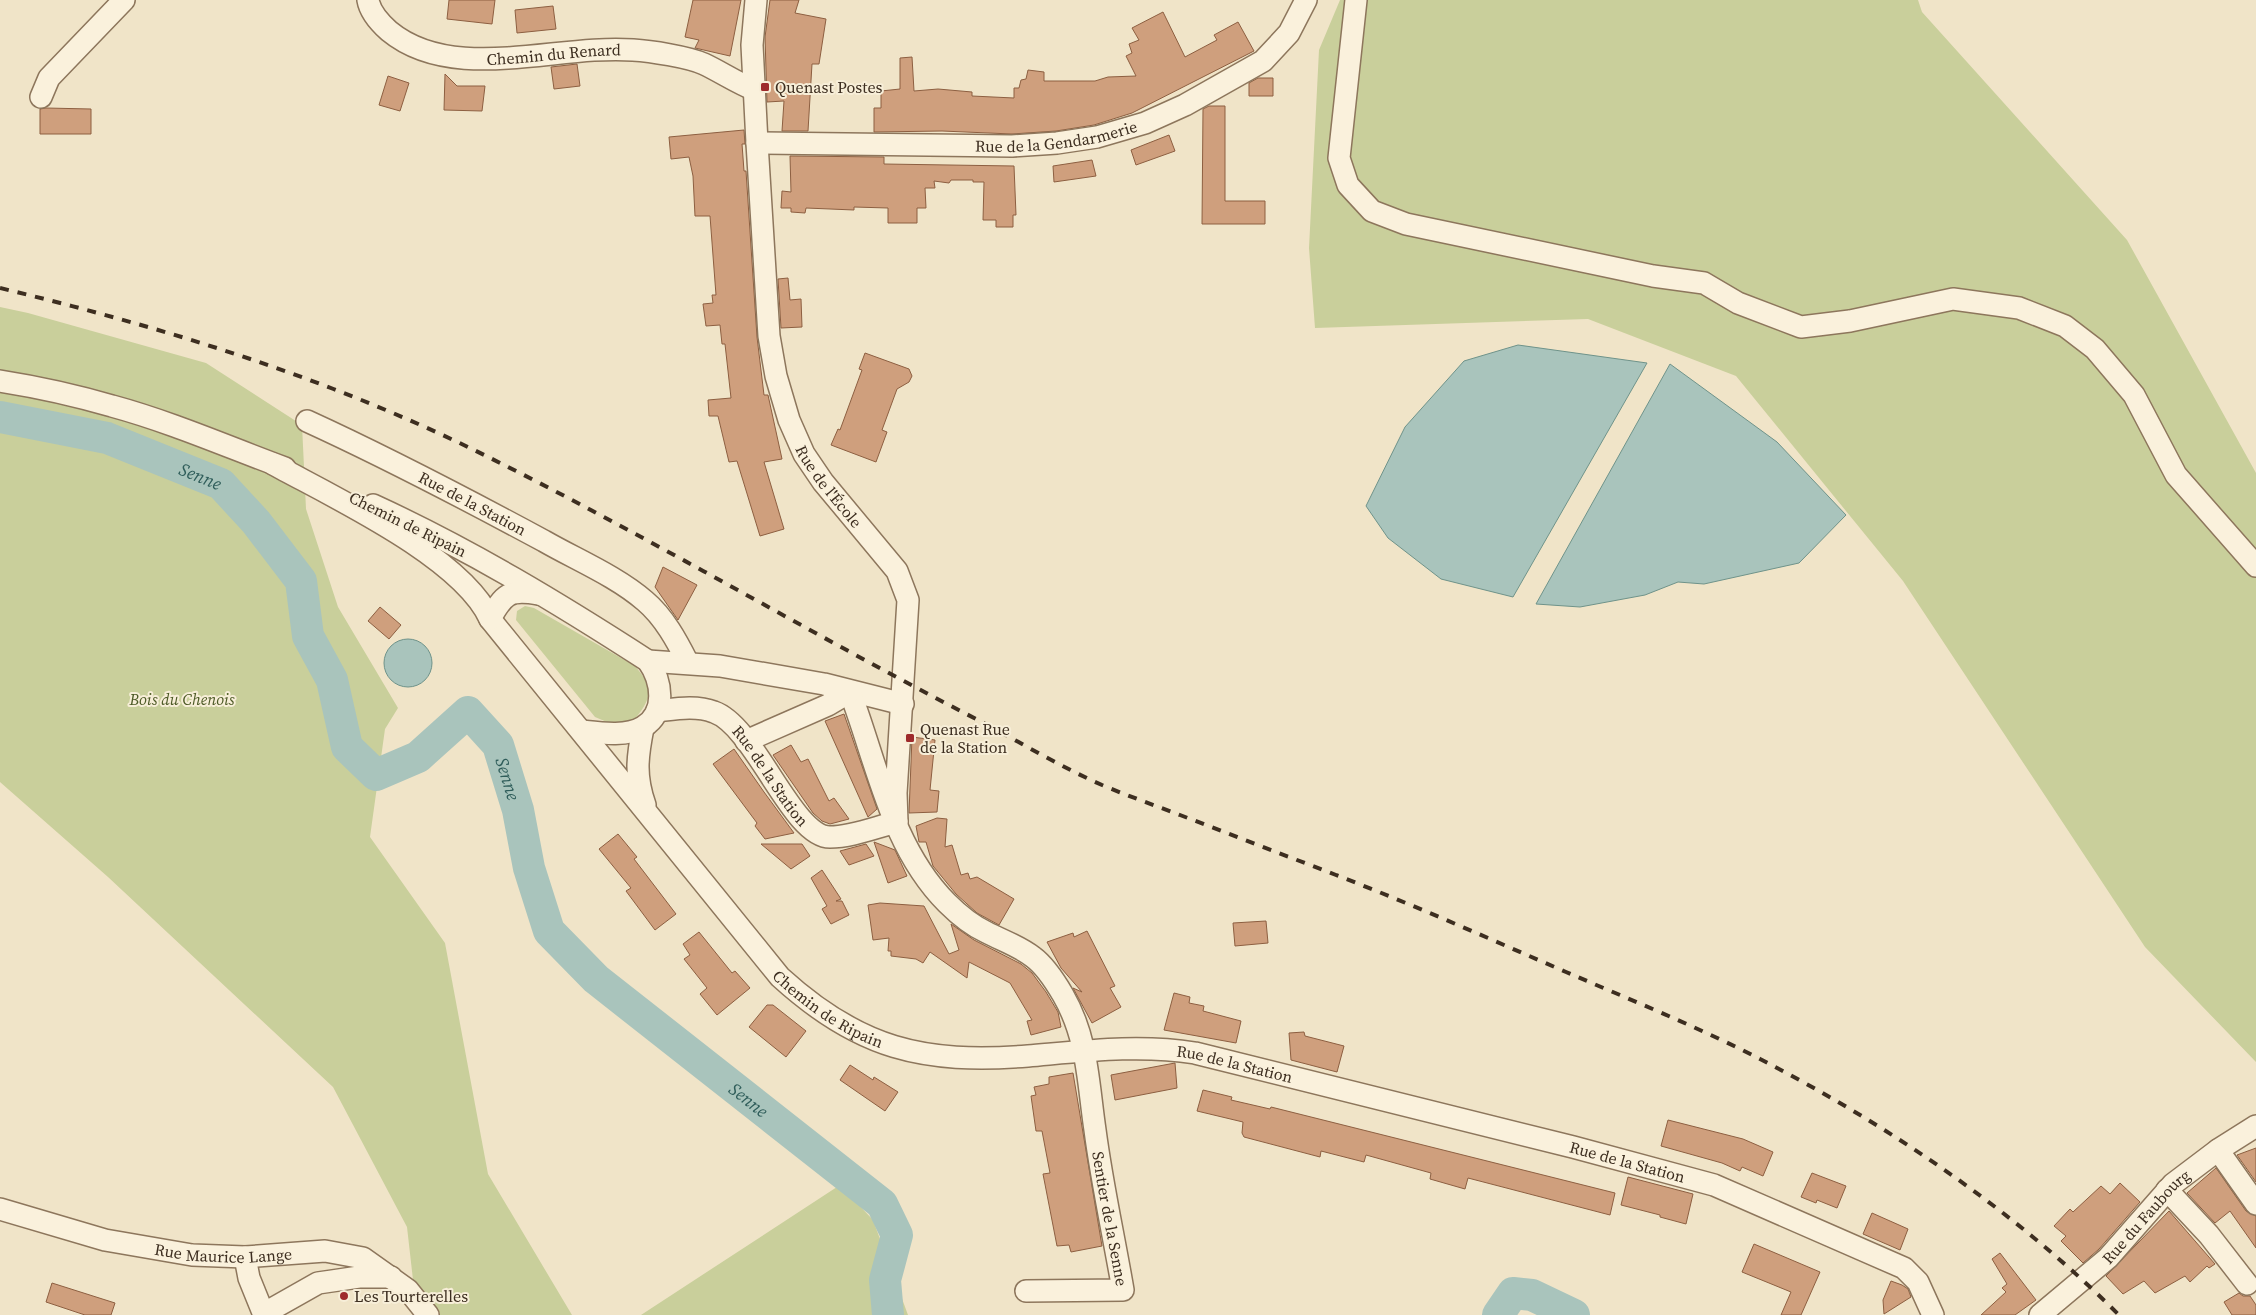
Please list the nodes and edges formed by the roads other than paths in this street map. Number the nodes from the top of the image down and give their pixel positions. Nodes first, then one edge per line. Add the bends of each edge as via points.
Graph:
1 (124, 0) edge
2 (368, 0) edge
3 (756, 0) edge
4 (1306, 0) edge
5 (1356, 0) edge
6 (755, 90) junction
7 (41, 96) dead end
8 (757, 143) junction
9 (0, 380) edge
10 (307, 421) dead end
11 (273, 464) junction
12 (2256, 566) edge
13 (538, 594) junction
14 (490, 619) junction
15 (648, 661) junction
16 (688, 663) junction
17 (850, 692) junction
18 (903, 704) junction
19 (657, 711) junction
20 (643, 728) junction
21 (582, 732) junction
22 (746, 741) junction
23 (647, 812) junction
24 (897, 822) junction
25 (1085, 1050) junction
26 (2256, 1126) edge
27 (2218, 1150) junction
28 (2167, 1190) junction
29 (2256, 1204) edge
30 (0, 1209) edge
31 (245, 1257) junction
32 (390, 1277) junction
33 (2247, 1284) dead end
34 (1026, 1291) dead end
35 (265, 1314) edge
36 (428, 1315) edge
37 (1933, 1315) edge
38 (2040, 1315) edge

1 - 7 street via 49,78
2 - 6 street, Chemin du Renard via 381,24 400,40 429,53 457,58 496,58 633,50 702,63
3 - 6 street, Rue de l'École via 752,45
4 - 8 street, Rue de la Gendarmerie via 1288,33 1262,61 1185,105 1145,123 1097,136 1012,146
5 - 12 street via 1339,158 1348,185 1372,211 1406,224 1653,276 1704,283 1738,303 1801,328 1953,299 2019,308 2065,326 2096,349 2134,395 2176,475
6 - 8 street, Rue de l'École
8 - 18 street, Rue de l'École via 769,336 776,376 789,420 804,454 823,482 897,571 908,600
9 - 11 street, Chemin de Ripain via 114,406
10 - 16 street, Rue de la Station via 456,493 618,582 646,602 662,620
11 - 13 street, Chemin de Ripain via 326,484 441,538
11 - 14 street, Chemin de Ripain via 423,550 483,605
13 - 14 street, Chemin de Ripain via 519,591 506,595
13 - 15 street, Chemin de Ripain
14 - 21 street, Chemin de Ripain
15 - 16 street
15 - 19 street via 659,683
16 - 17 street via 824,684
17 - 18 street
17 - 22 street
17 - 24 street via 883,793
18 - 24 street, Rue de l'École
19 - 20 street
19 - 22 street, Rue de la Station via 695,708 713,711 730,722
20 - 21 street via 614,734
20 - 23 street, Chemin de Ripain via 636,765
21 - 23 street, Chemin de Ripain
22 - 24 street, Rue de la Station via 802,820 818,835 830,837
23 - 25 street, Chemin de Ripain via 780,977 840,1024 884,1043 938,1056 972,1059
24 - 25 street via 914,858 946,902 964,920 1034,957 1063,994
25 - 34 street, Sentier de la Senne via 1095,1131 1123,1290
25 - 37 street, Rue de la Station via 1136,1047 1195,1053 1714,1185 1904,1268 1918,1282
26 - 27 street, Rue du Faubourg
27 - 28 street, Rue du Faubourg
27 - 29 street
28 - 33 street via 2209,1235
28 - 38 street, Rue du Faubourg via 2108,1258
30 - 31 street, Rue Maurice Lange via 142,1248 192,1256
31 - 32 street, Rue Maurice Lange via 325,1251 363,1258
31 - 35 street via 255,1295
32 - 35 street via 359,1277 318,1283
32 - 36 street, Rue Maurice Lange via 408,1290

